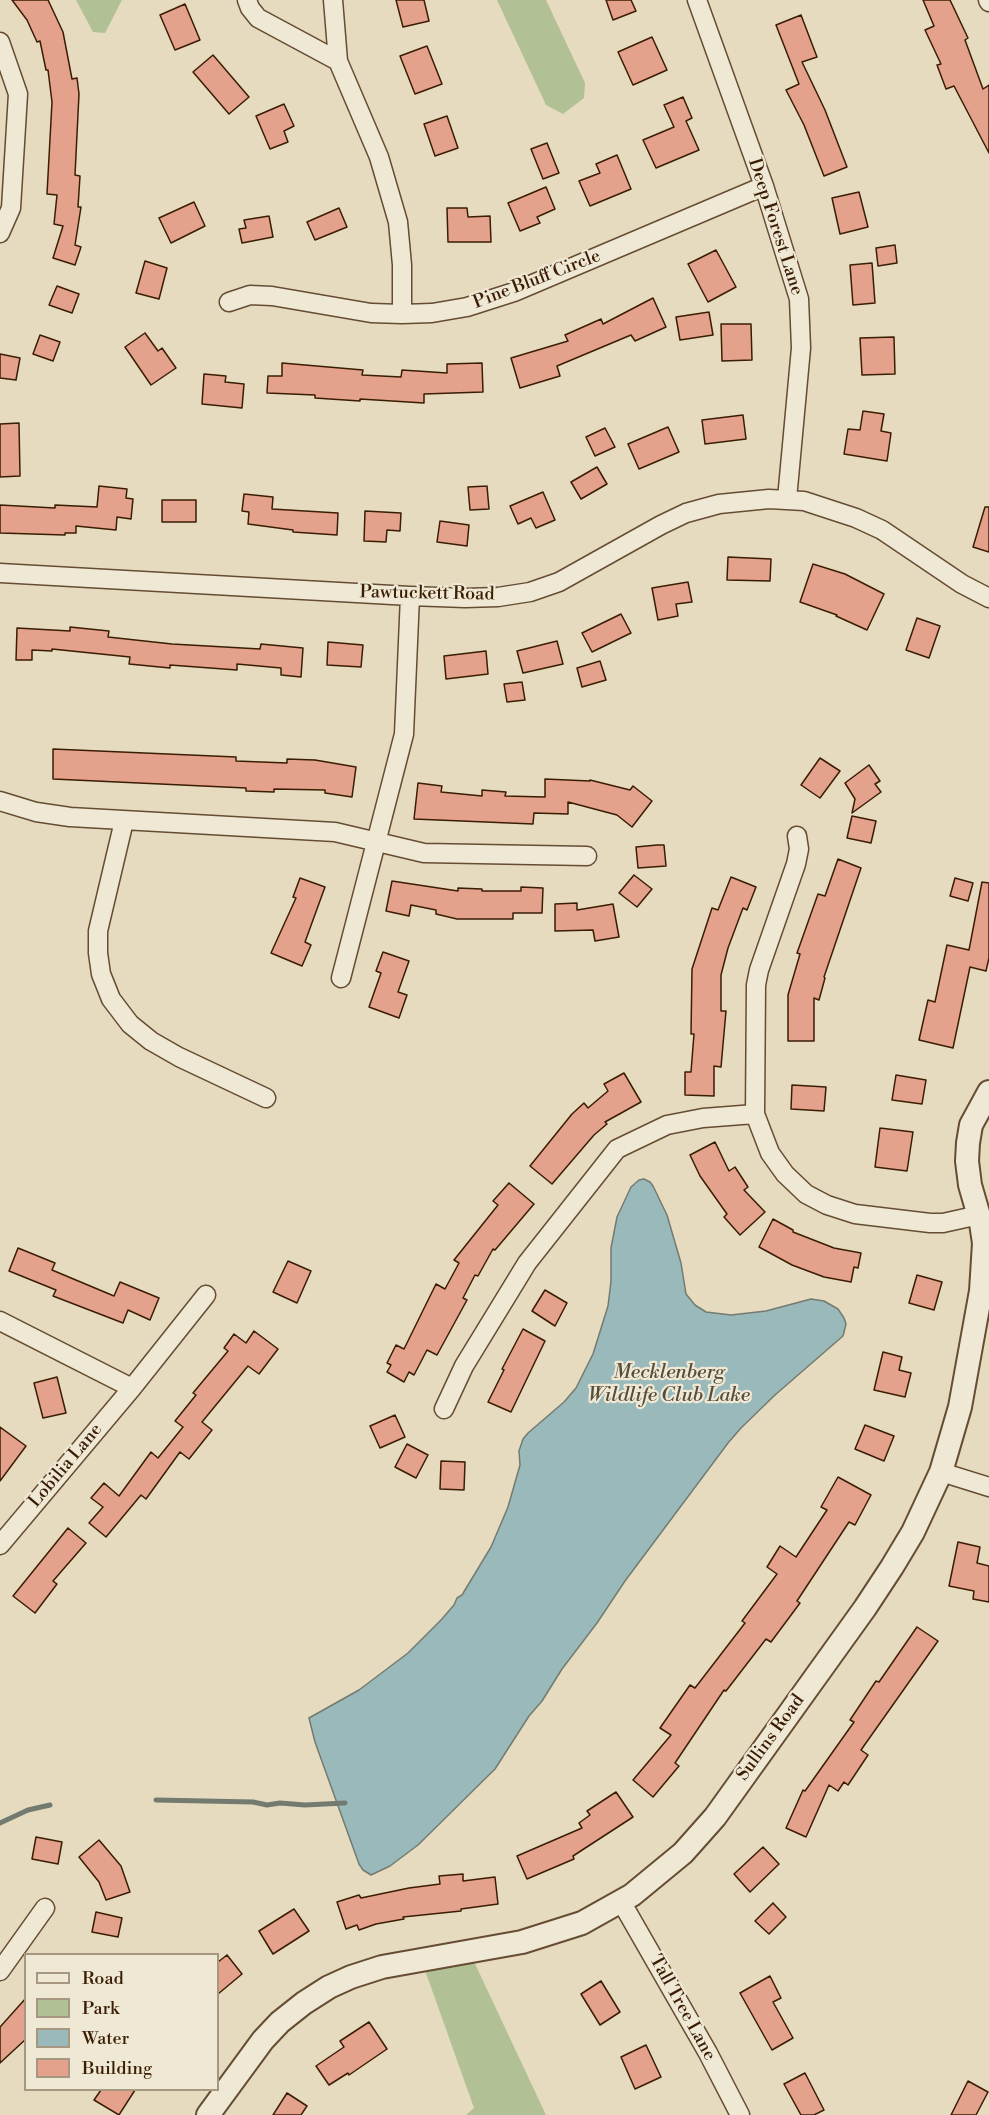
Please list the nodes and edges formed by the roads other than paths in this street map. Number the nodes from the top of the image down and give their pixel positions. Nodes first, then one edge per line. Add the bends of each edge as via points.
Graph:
1 (247, 0) edge
2 (333, 0) edge
3 (697, 0) edge
4 (0, 42) edge
5 (338, 61) junction
6 (764, 186) junction
7 (0, 233) edge
8 (229, 302) dead end
9 (402, 314) junction
10 (787, 500) junction
11 (0, 573) edge
12 (410, 596) junction
13 (989, 598) edge
14 (0, 801) edge
15 (124, 821) junction
16 (797, 836) dead end
17 (376, 842) junction
18 (587, 856) dead end
19 (340, 978) dead end
20 (989, 1092) edge
21 (266, 1098) dead end
22 (755, 1114) junction
23 (979, 1215) junction
24 (206, 1295) dead end
25 (0, 1321) edge
26 (132, 1388) junction
27 (444, 1409) dead end
28 (941, 1472) junction
29 (989, 1487) edge
30 (0, 1545) edge
31 (622, 1903) junction
32 (45, 1908) dead end
33 (0, 1971) edge
34 (208, 2115) edge
35 (740, 2115) edge

1 - 5 street via 258,18
2 - 5 street
3 - 6 street, Deep Forest Lane
4 - 7 street via 18,94 11,208
5 - 9 street via 378,157 398,222
6 - 9 street, Pine Bluff Circle via 496,299
6 - 10 street, Deep Forest Lane via 795,282 801,316
8 - 9 street, Pine Bluff Circle via 250,295 272,296 371,313
10 - 12 street, Pawtuckett Road via 734,502 686,513 559,582 530,592 498,597
10 - 13 street, Pawtuckett Road via 830,508 882,530
11 - 12 street, Pawtuckett Road
12 - 17 street via 404,734
14 - 15 street via 48,814
15 - 17 street via 335,832
15 - 21 street via 98,931 101,974 111,999 130,1024 151,1041
16 - 22 street via 796,864 756,985
17 - 18 street via 424,853
17 - 19 street
20 - 23 street, Sullins Road via 971,1125 968,1143 970,1185
22 - 23 street via 770,1153 785,1174 806,1194 827,1205 855,1214 930,1223
22 - 27 street via 667,1125 617,1149 527,1263 464,1366
23 - 28 street, Sullins Road via 984,1258 981,1291 960,1407
24 - 26 street, Lobilia Lane
25 - 26 street
26 - 30 street, Lobilia Lane
28 - 29 street
28 - 31 street, Sullins Road via 892,1567 715,1817 683,1853
31 - 34 street, Sullins Road via 557,1932 382,1967 329,1987 280,2022
31 - 35 street, Tall Tree Lane
32 - 33 street

